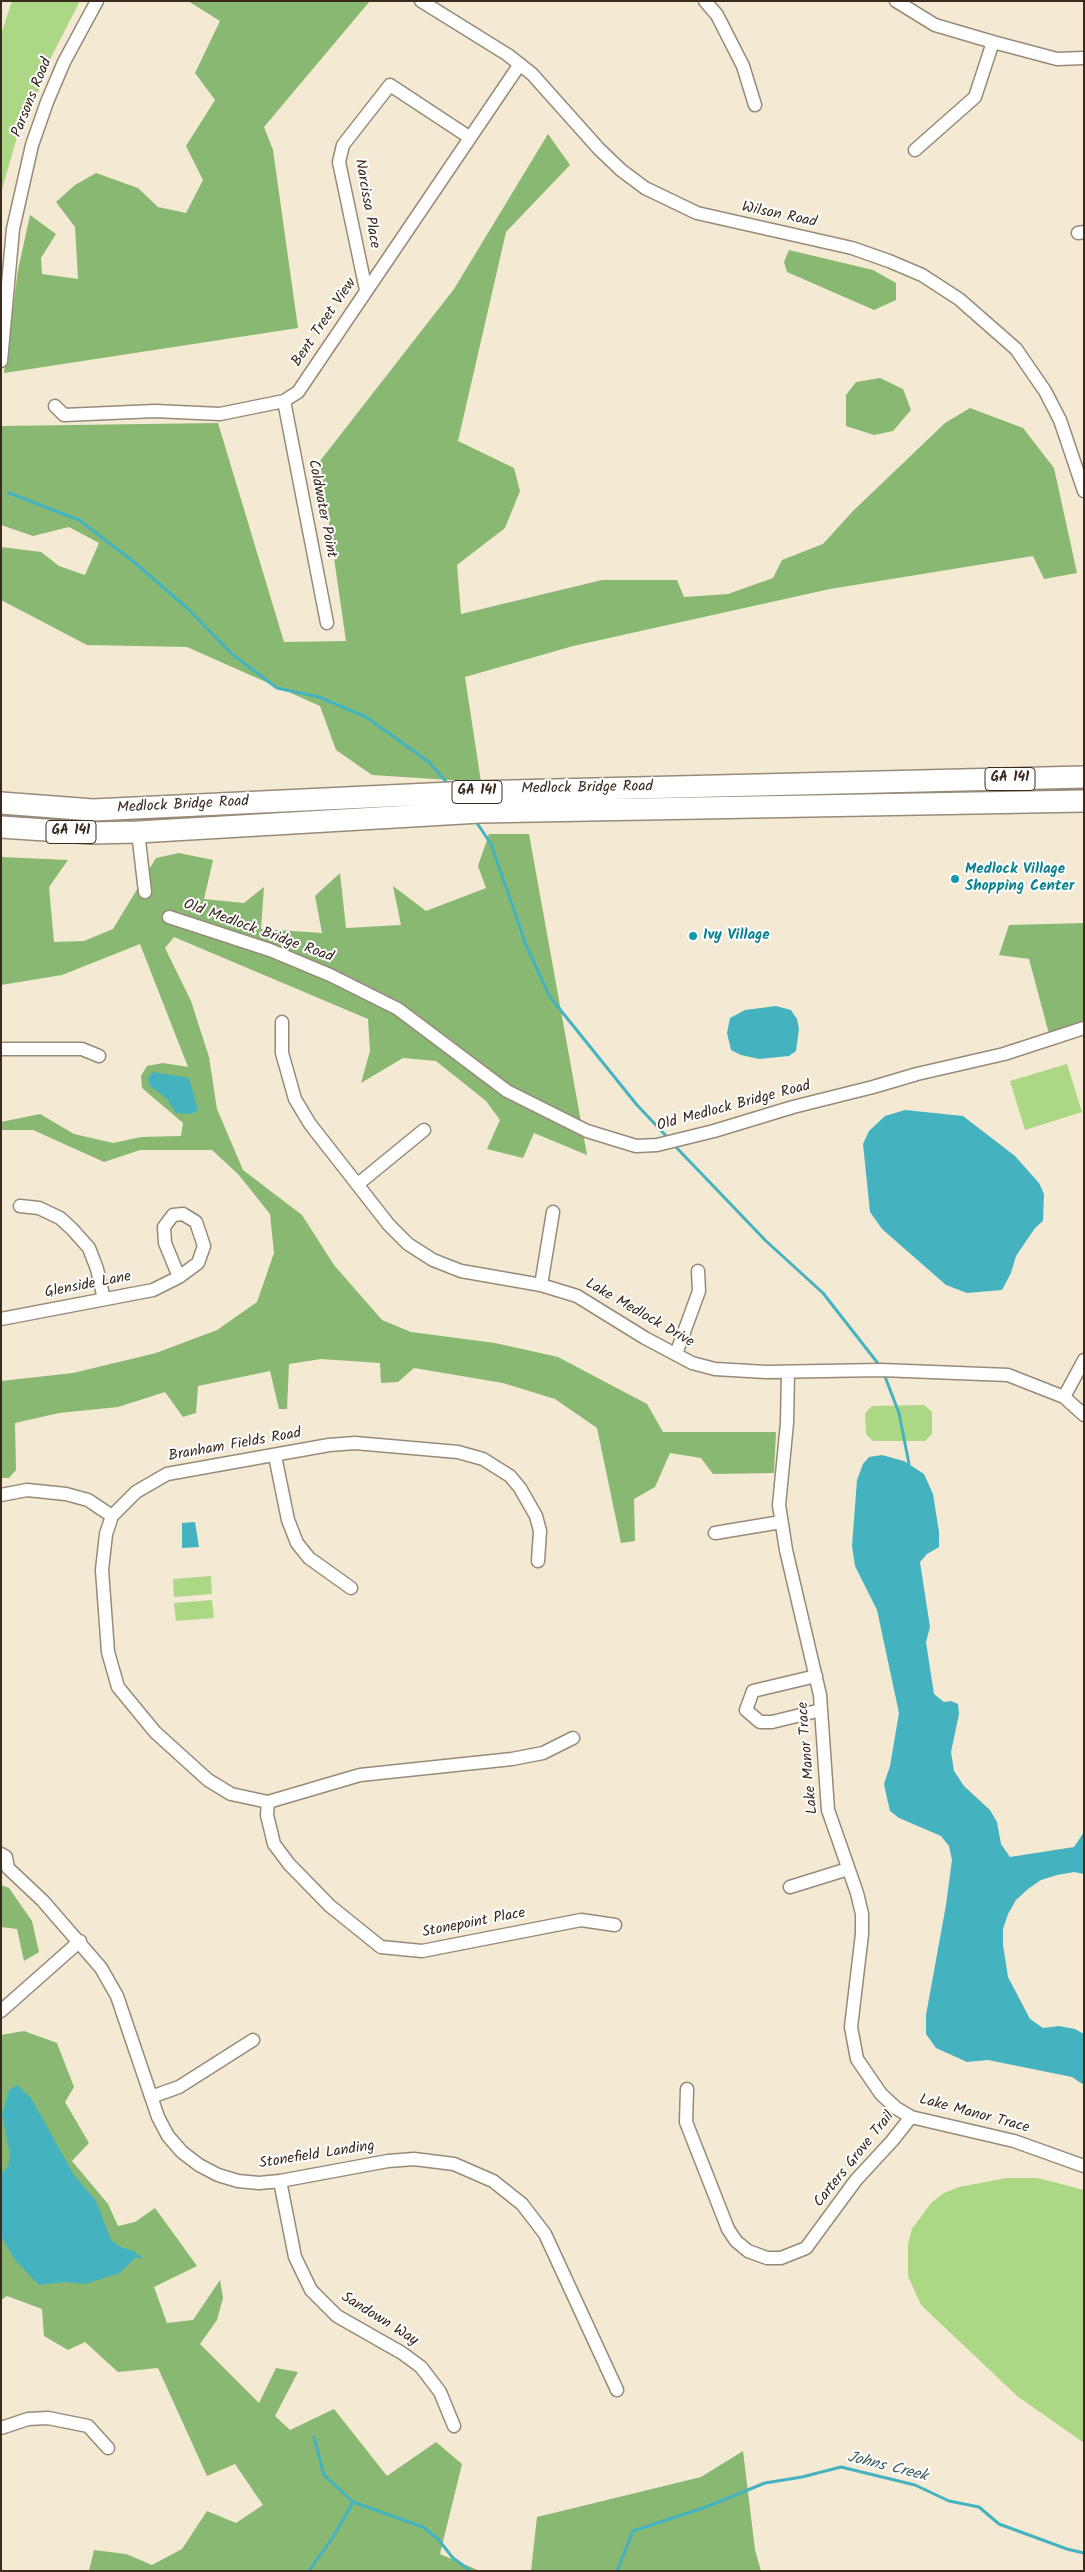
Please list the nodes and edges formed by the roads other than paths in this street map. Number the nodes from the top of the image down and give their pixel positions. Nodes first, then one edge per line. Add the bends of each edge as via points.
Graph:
1 (97, 1) edge
2 (422, 1) edge
3 (705, 1) edge
4 (896, 1) edge
5 (992, 42) junction
6 (1084, 58) edge
7 (520, 64) junction
8 (755, 105) dead end
9 (469, 138) junction
10 (915, 150) dead end
11 (366, 290) junction
12 (1, 361) edge
13 (284, 401) junction
14 (55, 406) dead end
15 (1084, 490) edge
16 (327, 623) dead end
17 (1084, 777) edge
18 (1084, 801) edge
19 (1, 803) edge
20 (1, 827) edge
21 (138, 832) junction
22 (145, 892) dead end
23 (169, 918) dead end
24 (282, 1022) dead end
25 (1084, 1028) edge
26 (1, 1049) edge
27 (99, 1056) dead end
28 (424, 1130) dead end
29 (358, 1184) junction
30 (20, 1206) dead end
31 (553, 1212) dead end
32 (698, 1271) dead end
33 (178, 1277) junction
34 (541, 1285) junction
35 (104, 1299) junction
36 (1, 1318) edge
37 (676, 1354) junction
38 (1084, 1360) edge
39 (788, 1372) junction
40 (1064, 1397) junction
41 (1084, 1415) edge
42 (275, 1456) junction
43 (1, 1495) edge
44 (112, 1516) junction
45 (781, 1522) junction
46 (715, 1533) dead end
47 (538, 1561) dead end
48 (351, 1588) dead end
49 (816, 1676) junction
50 (821, 1710) junction
51 (573, 1738) dead end
52 (268, 1802) junction
53 (1, 1854) edge
54 (5, 1868) edge
55 (848, 1869) junction
56 (790, 1887) dead end
57 (615, 1925) dead end
58 (80, 1941) junction
59 (1, 2011) edge
60 (253, 2040) dead end
61 (687, 2089) dead end
62 (151, 2097) junction
63 (911, 2116) junction
64 (1084, 2166) edge
65 (280, 2181) junction
66 (617, 2390) dead end
67 (454, 2426) dead end
68 (1, 2428) edge
69 (108, 2448) dead end

1 - 12 street, Parsons Road via 54,86 29,153 13,229
2 - 7 street, Wilson Road
3 - 8 street via 717,15 743,66
4 - 5 street via 935,25
5 - 6 street via 1057,59
5 - 10 street via 975,97
7 - 9 street, Bent Treet View
7 - 15 street, Wilson Road via 621,170 673,203 719,220 852,248 922,275 959,299 1016,349 1045,390 1060,420
9 - 11 street, Bent Treet View
9 - 11 street, Narcissa Place via 390,85 343,146 339,162
11 - 13 street, Bent Treet View via 298,392
13 - 14 street, Bent Treet View via 220,414 155,411 64,415
13 - 16 street, Coldwater Point
17 - 19 highway, Medlock Bridge Road / GA 141 via 472,792 93,810
18 - 21 highway, Medlock Bridge Road / GA 141 via 480,812
20 - 21 highway, Medlock Bridge Road / GA 141 via 90,833
21 - 22 street
23 - 25 street, Old Medlock Bridge Road via 270,950 330,975 398,1009 507,1091 587,1131 636,1146 657,1145 714,1132 794,1107 1004,1054
24 - 29 street, Lake Medlock Drive via 282,1053 295,1099 310,1124
26 - 27 street via 82,1049
28 - 29 street
29 - 34 street, Lake Medlock Drive via 389,1225 408,1244 433,1260 461,1271
30 - 35 street via 39,1208 60,1218 72,1229 88,1248
31 - 34 street
32 - 37 street via 699,1292
33 - 33 street, Glenside Lane via 198,1263 204,1246 196,1222 183,1214 173,1216 164,1227 165,1244
33 - 35 street, Glenside Lane via 153,1290
34 - 37 street, Lake Medlock Drive via 577,1296
35 - 36 street, Glenside Lane
37 - 39 street, Lake Medlock Drive via 692,1363 715,1369
38 - 40 street
39 - 40 street, Lake Medlock Drive via 882,1370 1008,1375
39 - 45 street, Lake Manor Trace via 787,1424 779,1505
40 - 41 street, Lake Medlock Drive
42 - 44 street, Branham Fields Road via 167,1474 136,1492
42 - 47 street, Branham Fields Road via 355,1443 458,1452 482,1459 510,1476 530,1502 540,1530
42 - 48 street via 288,1520 297,1543 309,1558
43 - 44 street via 27,1490 66,1494 88,1500
44 - 52 street, Branham Fields Road via 106,1534 102,1570 108,1652 118,1687 155,1732 208,1780 231,1794
45 - 46 street
45 - 49 street, Lake Manor Trace
49 - 50 street, Lake Manor Trace
49 - 50 street via 752,1691 746,1710 760,1722 772,1722
50 - 55 street, Lake Manor Trace via 828,1810
51 - 52 street, Branham Fields Road via 543,1753 360,1775
52 - 57 street, Stonepoint Place via 267,1815 274,1844 289,1864 341,1916 381,1947 422,1951 582,1920
53 - 54 street, Stonefield Landing via 6,1858
54 - 58 street, Stonefield Landing
55 - 56 street
55 - 63 street, Lake Manor Trace via 862,1914 851,2027 857,2059 881,2094
58 - 59 street
58 - 62 street, Stonefield Landing via 117,1996
60 - 62 street via 179,2087
61 - 63 street, Carters Grove Trail via 686,2122 728,2229 748,2251 767,2258 781,2258 806,2248 856,2180
62 - 65 street, Stonefield Landing via 168,2136 199,2165 238,2181
63 - 64 street, Lake Manor Trace via 1014,2140
65 - 66 street, Stonefield Landing via 414,2159 454,2164 493,2181 522,2204 545,2234
65 - 67 street, Sandown Way via 295,2257 311,2290 337,2316 421,2366 440,2392
68 - 69 street via 28,2419 48,2418 88,2426

